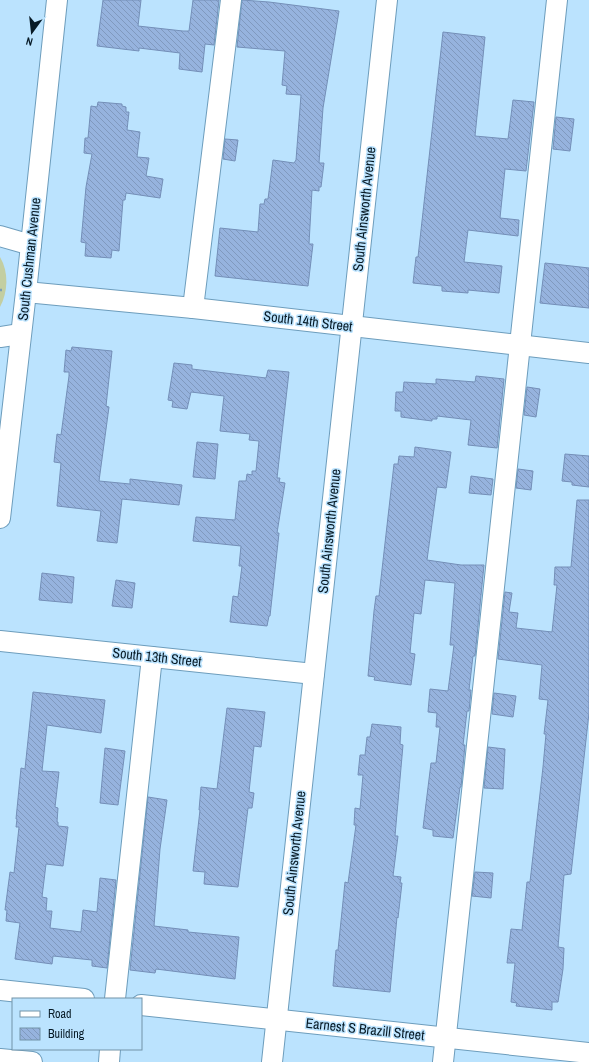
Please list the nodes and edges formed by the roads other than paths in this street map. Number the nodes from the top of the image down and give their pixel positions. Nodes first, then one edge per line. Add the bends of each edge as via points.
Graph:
1 (57, 0) edge
2 (231, 0) edge
3 (387, 0) edge
4 (557, 0) edge
5 (0, 236) edge
6 (30, 245) junction
7 (26, 292) junction
8 (193, 308) junction
9 (352, 326) junction
10 (20, 334) junction
11 (0, 336) edge
12 (521, 345) junction
13 (589, 352) edge
14 (2, 489) edge
15 (0, 518) edge
16 (0, 641) edge
17 (152, 657) junction
18 (314, 674) junction
19 (0, 990) edge
20 (75, 998) edge
21 (116, 998) edge
22 (142, 1005) edge
23 (276, 1020) junction
24 (446, 1038) junction
25 (110, 1050) edge
26 (589, 1053) edge
27 (0, 1059) edge
28 (32, 1062) edge
29 (109, 1062) edge
30 (272, 1062) edge
31 (443, 1062) edge

1 - 6 street, South Cushman Avenue
2 - 8 street
3 - 9 street, South Ainsworth Avenue
4 - 12 street
5 - 6 street
6 - 7 street, South Cushman Avenue
7 - 8 street, South 14th Street
7 - 10 street, South Cushman Avenue
8 - 9 street, South 14th Street
9 - 12 street, South 14th Street
9 - 18 street, South Ainsworth Avenue
10 - 11 street
10 - 14 street, South Cushman Avenue
12 - 13 street, South 14th Street
12 - 24 street
14 - 15 street, South Cushman Avenue
16 - 17 street, South 13th Street
17 - 18 street, South 13th Street
17 - 21 street
18 - 23 street, South Ainsworth Avenue
19 - 20 street
22 - 23 street, Earnest S Brazill Street
23 - 24 street, Earnest S Brazill Street
23 - 30 street, South Ainsworth Avenue
24 - 26 street, Earnest S Brazill Street
24 - 31 street
25 - 29 street
27 - 28 street

